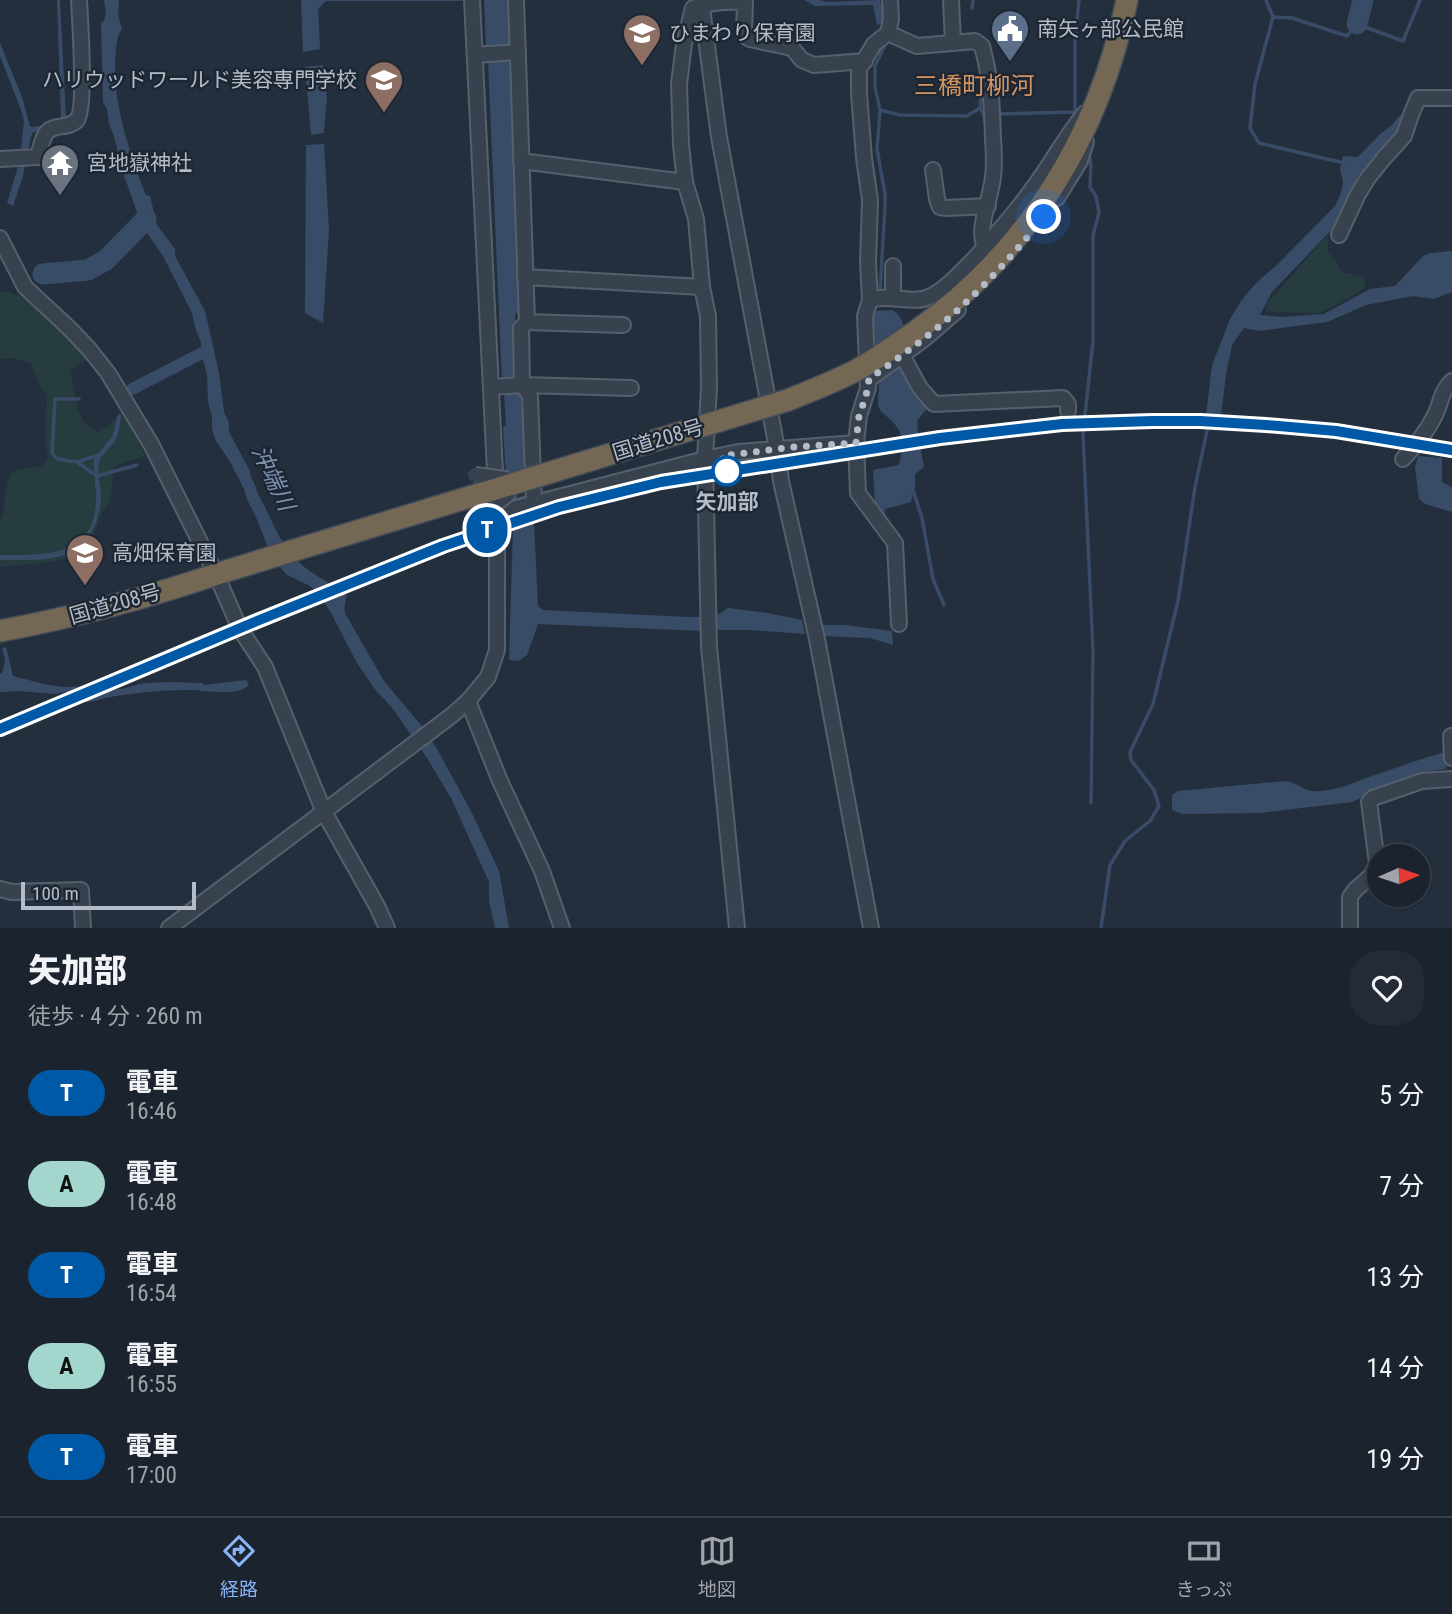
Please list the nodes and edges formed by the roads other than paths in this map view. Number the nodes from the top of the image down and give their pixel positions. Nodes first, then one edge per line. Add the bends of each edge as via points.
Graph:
1 (79, 0) edge
2 (472, 0) edge
3 (516, 0) edge
4 (890, 0) edge
5 (951, 0) edge
6 (1127, 0) edge
7 (701, 3) edge
8 (888, 33) junction
9 (953, 43) junction
10 (517, 52) junction
11 (476, 55) junction
12 (865, 61) junction
13 (1452, 98) edge
14 (1076, 146) junction
15 (0, 159) edge
16 (521, 161) junction
17 (933, 170) dead end
18 (685, 182) junction
19 (988, 206) junction
20 (1339, 235) dead end
21 (0, 238) edge
22 (985, 247) junction
23 (4, 254) edge
24 (893, 266) dead end
25 (525, 277) junction
26 (702, 287) junction
27 (957, 293) junction
28 (899, 298) junction
29 (870, 300) junction
30 (527, 323) junction
31 (623, 325) dead end
32 (909, 345) junction
33 (872, 377) junction
34 (1452, 382) edge
35 (522, 385) junction
36 (491, 387) junction
37 (631, 388) dead end
38 (1068, 411) dead end
39 (856, 443) junction
40 (777, 449) junction
41 (705, 459) junction
42 (1403, 459) dead end
43 (475, 475) dead end
44 (508, 486) junction
45 (534, 503) junction
46 (502, 511) junction
47 (479, 517) dead end
48 (219, 573) junction
49 (899, 624) dead end
50 (0, 631) edge
51 (468, 701) junction
52 (1451, 736) edge
53 (1452, 758) edge
54 (1452, 779) edge
55 (327, 809) junction
56 (0, 888) edge
57 (83, 928) edge
58 (169, 928) edge
59 (387, 928) edge
60 (562, 928) edge
61 (737, 928) edge
62 (871, 928) edge
63 (1350, 928) edge

1 - 15 street via 78,119 45,133 38,158
2 - 11 street
3 - 10 street
4 - 8 street
5 - 9 street
6 - 14 highway, 国道208号 via 1097,104
7 - 12 street via 745,2 745,36 792,48 814,65
7 - 18 street via 692,8 679,84
7 - 40 street via 719,137
8 - 9 street via 916,47
8 - 12 street via 874,44
9 - 19 street via 975,41 982,46 991,84 993,178
10 - 11 street
10 - 16 street
11 - 36 street
12 - 29 street via 859,69 859,93 870,200
13 - 20 street via 1418,98 1404,136 1368,178
14 - 22 street via 1037,183
14 - 27 street via 1060,194 1030,234 1006,261
14 - 32 highway, 国道208号 via 1050,194 1008,248
16 - 18 street
16 - 25 street
17 - 19 street via 940,207
18 - 26 street via 696,219
19 - 22 street via 982,228
21 - 23 street
22 - 27 street via 962,271
23 - 48 street via 25,287 89,349 113,381
24 - 28 street
25 - 26 street
25 - 30 street
26 - 41 street via 708,316
27 - 28 street
27 - 32 street via 939,327
28 - 29 street
29 - 33 street via 865,316
30 - 31 street
30 - 35 street via 521,328
32 - 33 street
32 - 38 street via 920,388 934,404 1063,398
32 - 44 highway, 国道208号, bridge via 788,400
33 - 39 street
34 - 42 street via 1439,400 1436,415
35 - 36 street
35 - 37 street
35 - 45 street via 530,396
36 - 46 street
39 - 40 street
39 - 49 street via 858,493 895,542
40 - 41 street
40 - 62 street
41 - 45 street
41 - 61 street via 709,647
43 - 44 street, bridge via 505,479
44 - 47 street, bridge via 508,494
44 - 48 highway, 国道208号, bridge
45 - 46 street
46 - 51 street via 497,650 488,677
48 - 50 highway, 国道208号 via 106,607
48 - 55 street via 240,629 265,667
51 - 55 street
51 - 60 street
52 - 53 street
54 - 63 street via 1422,781 1368,802 1377,863 1372,875 1350,897
55 - 58 street
55 - 59 street
56 - 57 street via 12,892 81,890

